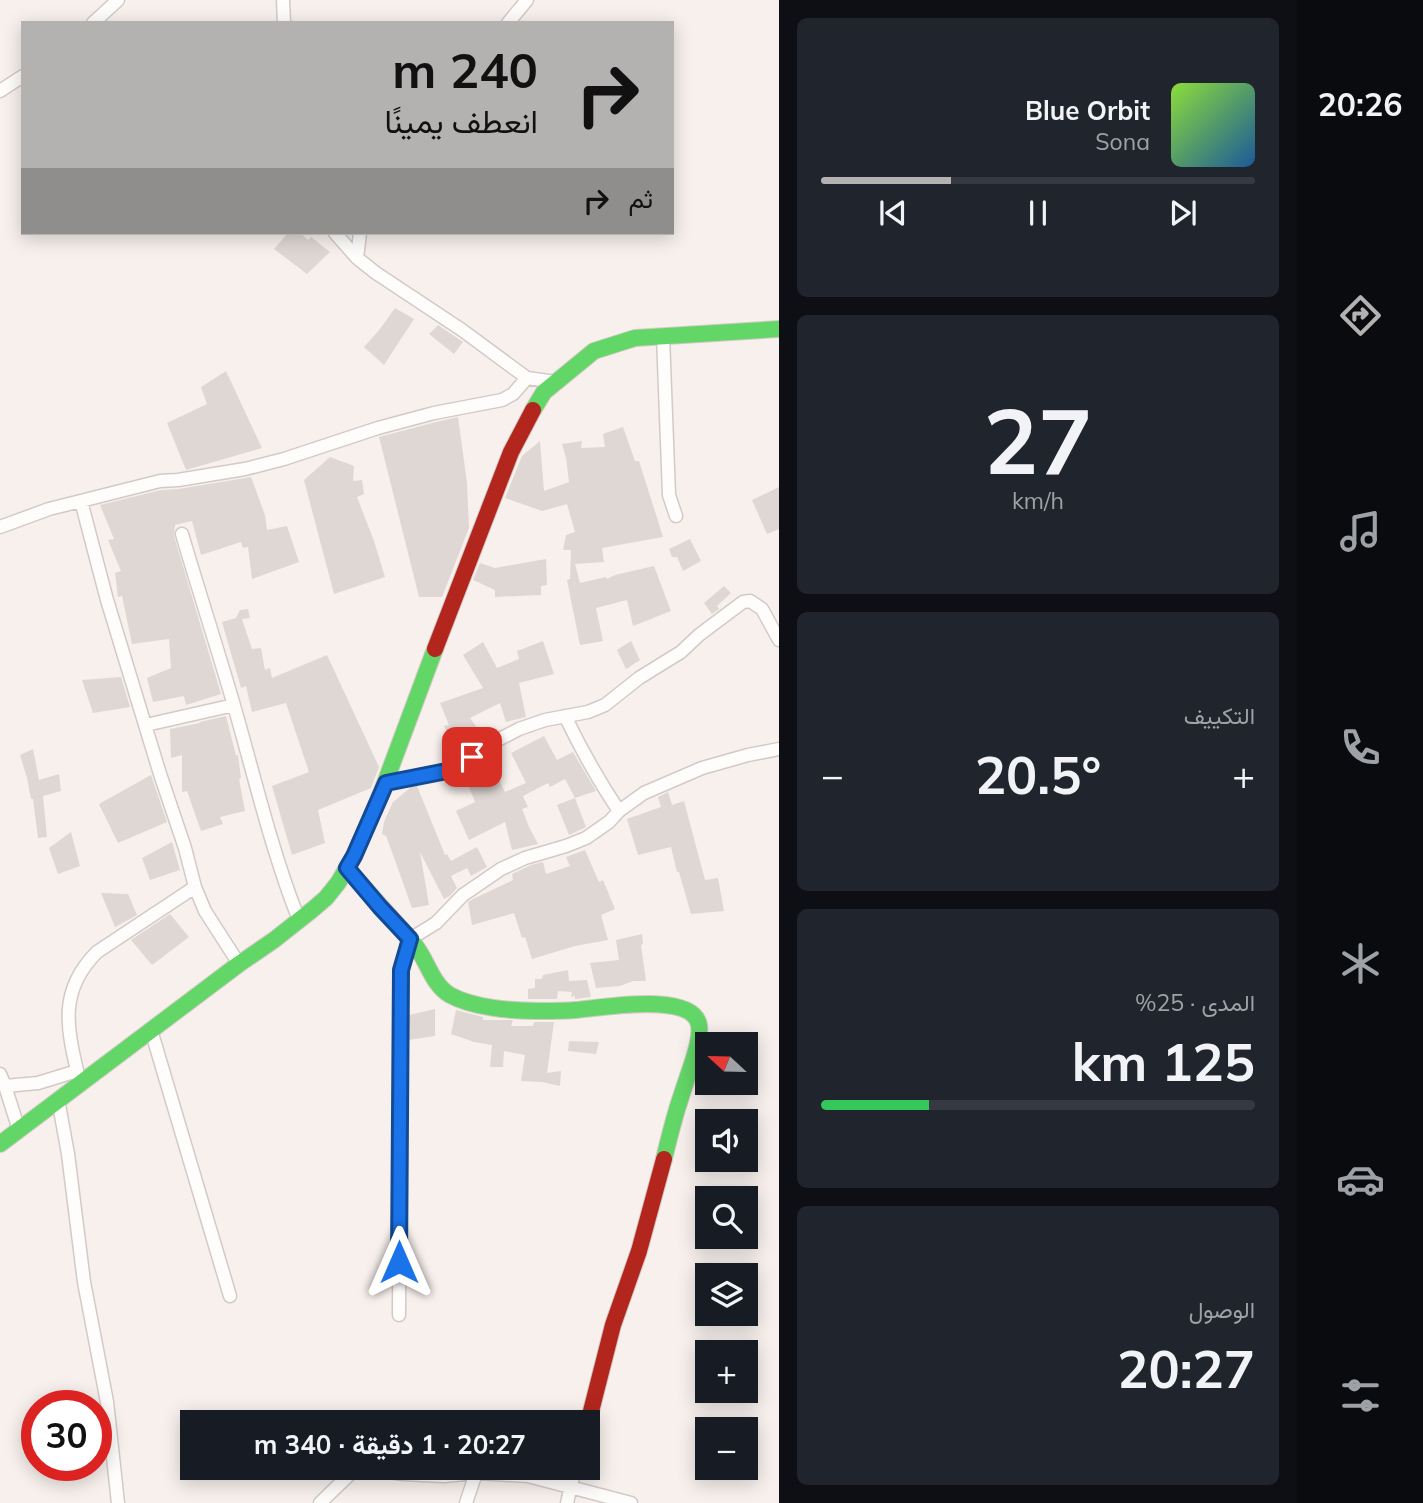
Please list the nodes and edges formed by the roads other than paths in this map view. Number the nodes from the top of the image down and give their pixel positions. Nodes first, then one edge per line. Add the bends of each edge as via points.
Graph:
1 (118, 0) edge
2 (283, 0) edge
3 (527, 0) edge
4 (95, 21) edge
5 (284, 21) edge
6 (511, 21) edge
7 (21, 77) edge
8 (0, 91) edge
9 (337, 235) edge
10 (360, 235) edge
11 (357, 258) junction
12 (779, 329) edge
13 (663, 336) junction
14 (527, 378) junction
15 (556, 382) junction
16 (81, 501) junction
17 (676, 516) dead end
18 (0, 527) edge
19 (182, 534) dead end
20 (779, 640) edge
21 (234, 705) junction
22 (565, 716) junction
23 (146, 725) junction
24 (779, 749) edge
25 (386, 783) junction
26 (619, 811) junction
27 (347, 868) junction
28 (195, 887) junction
29 (299, 920) junction
30 (410, 939) junction
31 (239, 964) junction
32 (151, 1030) junction
33 (78, 1077) junction
34 (3, 1080) edge
35 (58, 1099) junction
36 (19, 1130) junction
37 (0, 1144) edge
38 (230, 1296) dead end
39 (399, 1315) dead end
40 (591, 1410) edge
41 (344, 1480) edge
42 (474, 1480) edge
43 (544, 1480) edge
44 (572, 1480) edge
45 (571, 1487) junction
46 (118, 1503) edge
47 (320, 1503) edge
48 (466, 1503) edge
49 (567, 1503) edge
50 (631, 1503) edge

1 - 4 street
2 - 5 street
3 - 6 street
7 - 8 street
9 - 11 street
10 - 11 street
11 - 14 street
12 - 13 street
13 - 15 street via 635,338 594,351
13 - 17 street via 669,495
14 - 15 street
14 - 16 street via 502,400 434,413 258,466 160,481
15 - 25 street via 544,392 511,452
16 - 18 street
16 - 23 street
19 - 21 street
20 - 22 street via 762,609 744,602 605,705
21 - 23 street
21 - 29 street
22 - 25 street via 519,729 452,770
22 - 26 street
23 - 28 street
24 - 26 street via 702,768 644,793
25 - 27 street
26 - 30 street via 586,838 500,869
27 - 29 street via 326,898
27 - 30 street
28 - 31 street
28 - 33 street via 85,964 73,986 68,1015
29 - 31 street
30 - 39 street via 401,970
30 - 40 street via 441,988 464,1001 537,1011 646,1003 687,1009 697,1017 698,1043
31 - 32 street
32 - 33 street
32 - 38 street
33 - 34 street via 38,1083
33 - 35 street
34 - 36 street
35 - 36 street
35 - 46 street via 84,1282 107,1402
36 - 37 street
41 - 47 street
42 - 48 street
43 - 45 street
44 - 45 street
45 - 49 street
45 - 50 street

